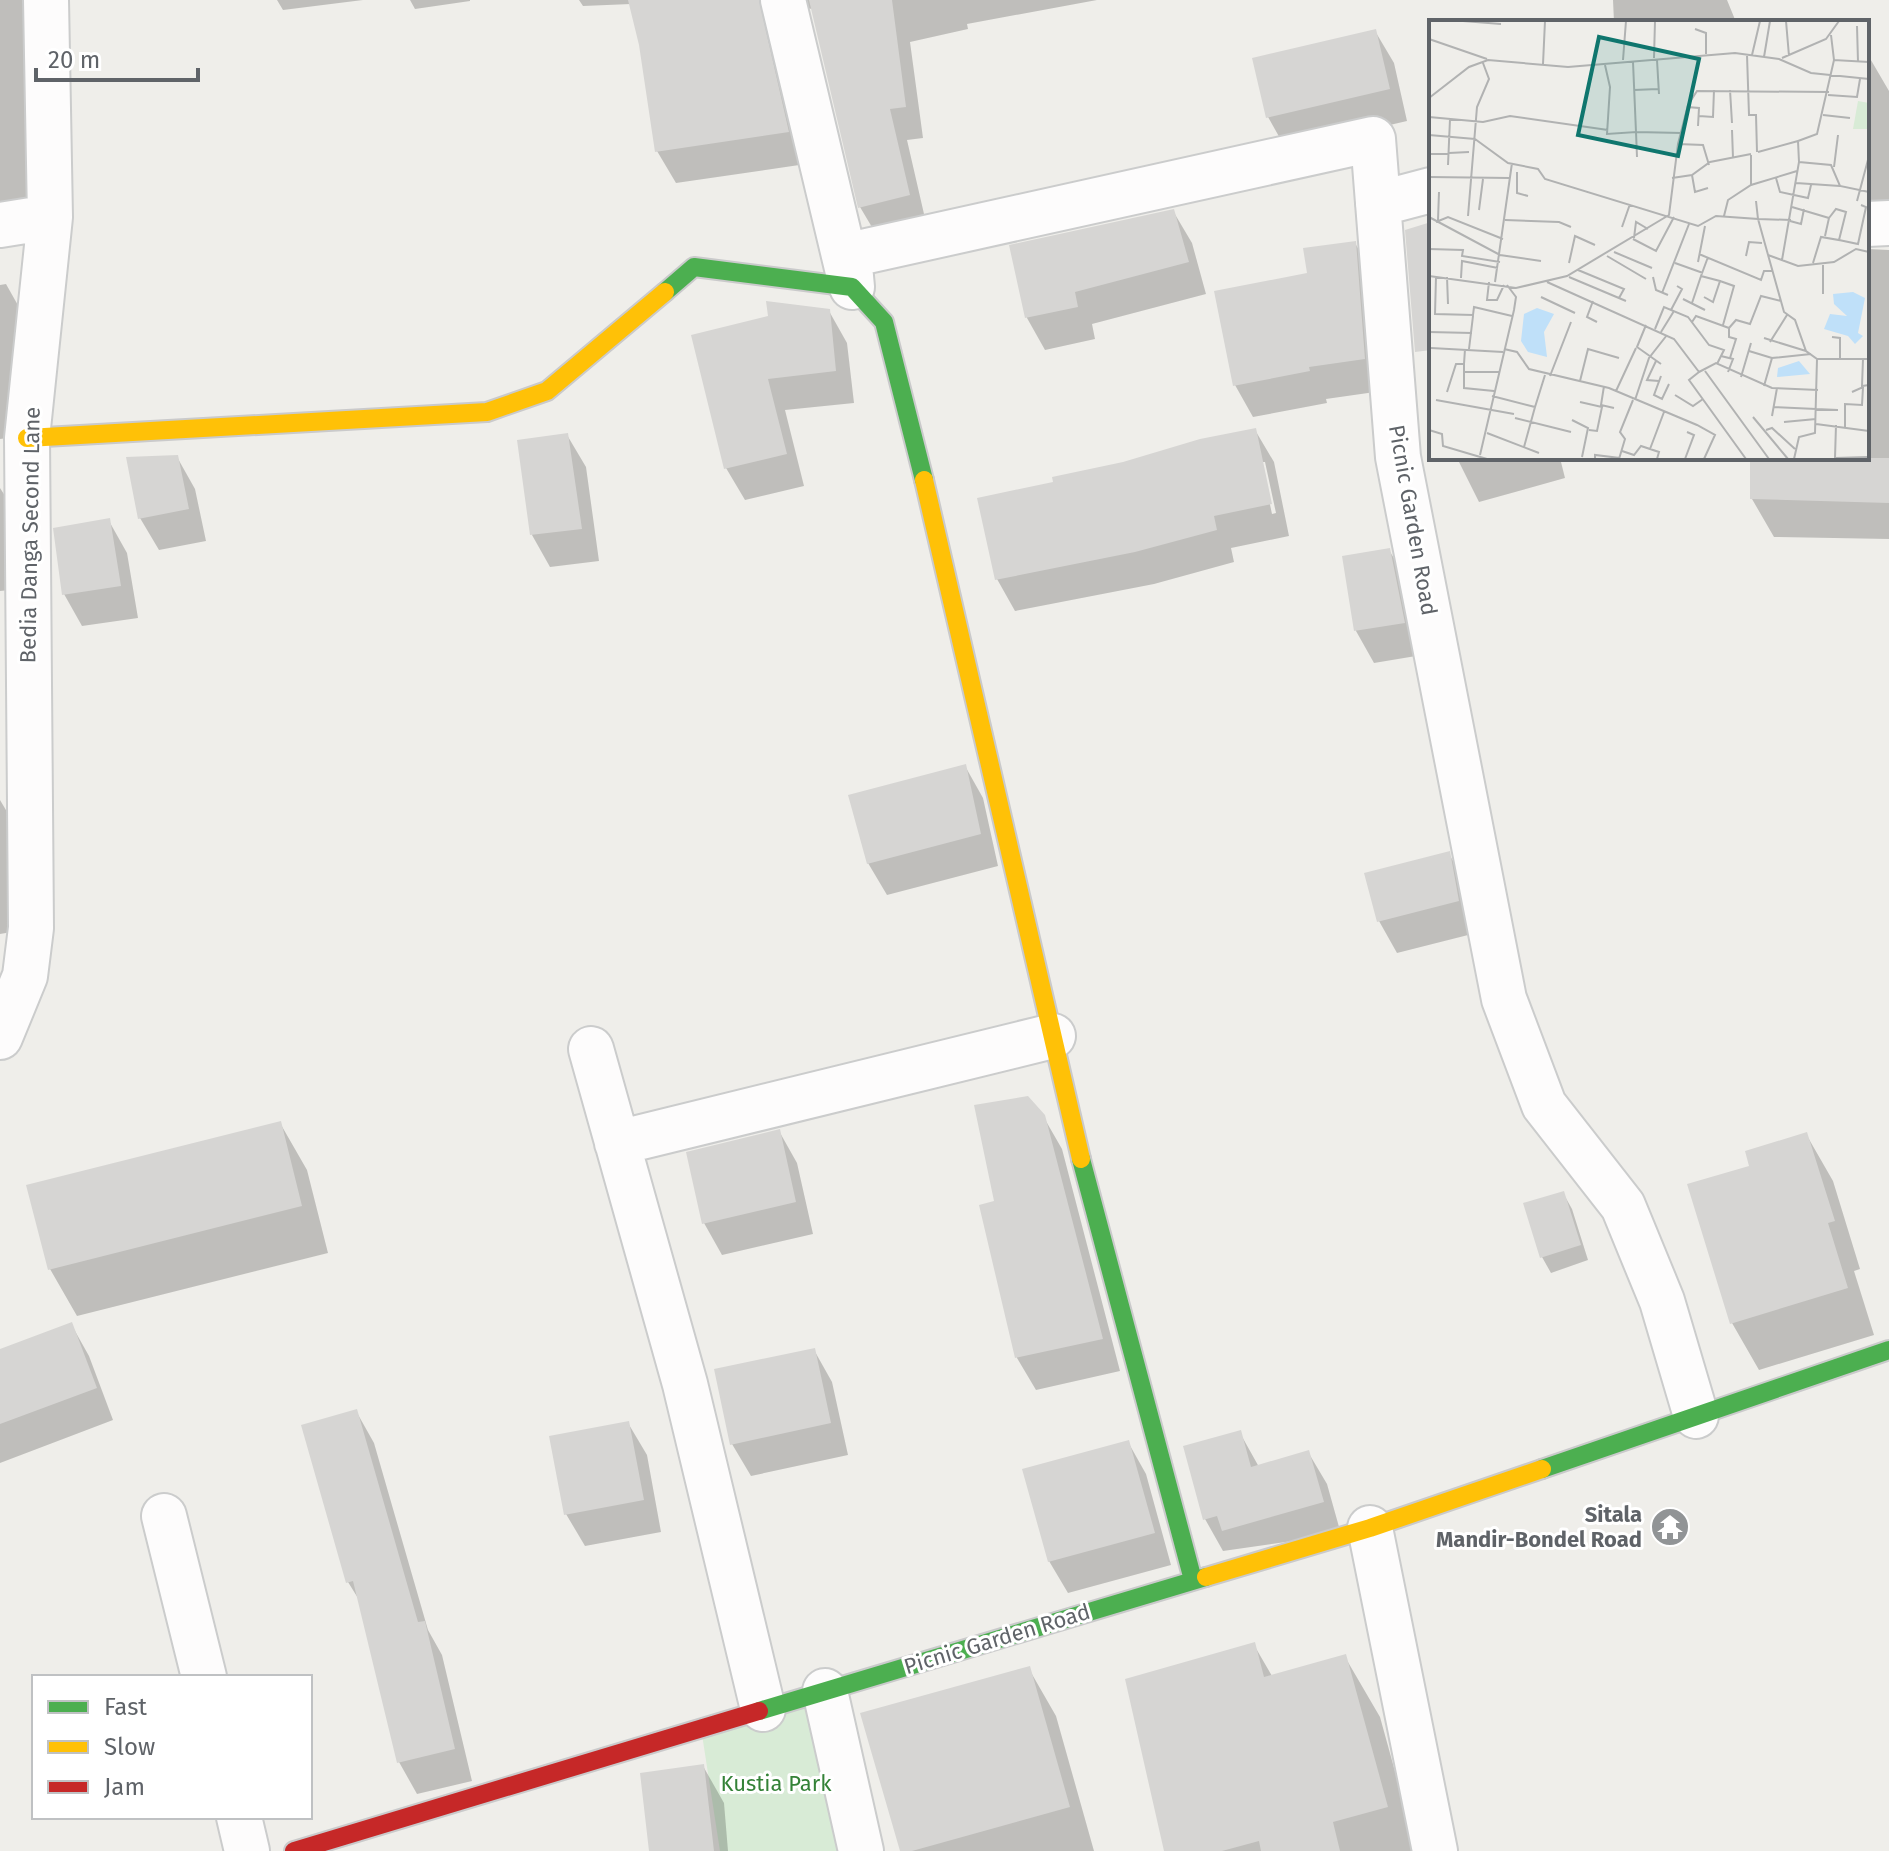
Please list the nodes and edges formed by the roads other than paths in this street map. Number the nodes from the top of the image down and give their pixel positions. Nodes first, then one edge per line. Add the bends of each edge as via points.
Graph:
1 (46, 0) edge
2 (783, 0) edge
3 (1429, 191) edge
4 (1378, 204) junction
5 (50, 217) junction
6 (1889, 223) edge
7 (1869, 224) edge
8 (0, 225) edge
9 (852, 287) junction
10 (27, 438) junction
11 (15, 930) edge
12 (1053, 1036) junction
13 (0, 1037) edge
14 (591, 1049) dead end
15 (617, 1143) junction
16 (1889, 1350) edge
17 (1696, 1416) junction
18 (164, 1516) dead end
19 (1370, 1528) junction
20 (1193, 1580) junction
21 (204, 1675) edge
22 (825, 1691) junction
23 (763, 1709) junction
24 (239, 1819) edge
25 (247, 1851) edge
26 (294, 1851) edge
27 (861, 1851) edge
28 (1435, 1851) edge

1 - 5 street, Bedia Danga Second Lane
2 - 9 street
3 - 4 street
4 - 9 street, Picnic Garden Road via 1373,139 849,255
4 - 17 street, Picnic Garden Road via 1398,457 1504,999 1544,1105 1623,1206 1662,1301
5 - 8 street
5 - 10 street, Bedia Danga Second Lane
6 - 7 street
9 - 10 street via 694,267 547,391 487,412
9 - 12 street via 884,322 951,586
10 - 11 street, Bedia Danga Second Lane
11 - 13 street, Bedia Danga Second Lane via 25,976
12 - 15 street
12 - 20 street
14 - 15 street
15 - 23 street via 685,1384
16 - 17 street, Picnic Garden Road
17 - 19 street, Picnic Garden Road
18 - 21 street
19 - 20 street, Picnic Garden Road
19 - 28 street
20 - 22 street, Picnic Garden Road
22 - 23 street, Picnic Garden Road
22 - 27 street
23 - 26 street, Picnic Garden Road
24 - 25 street

